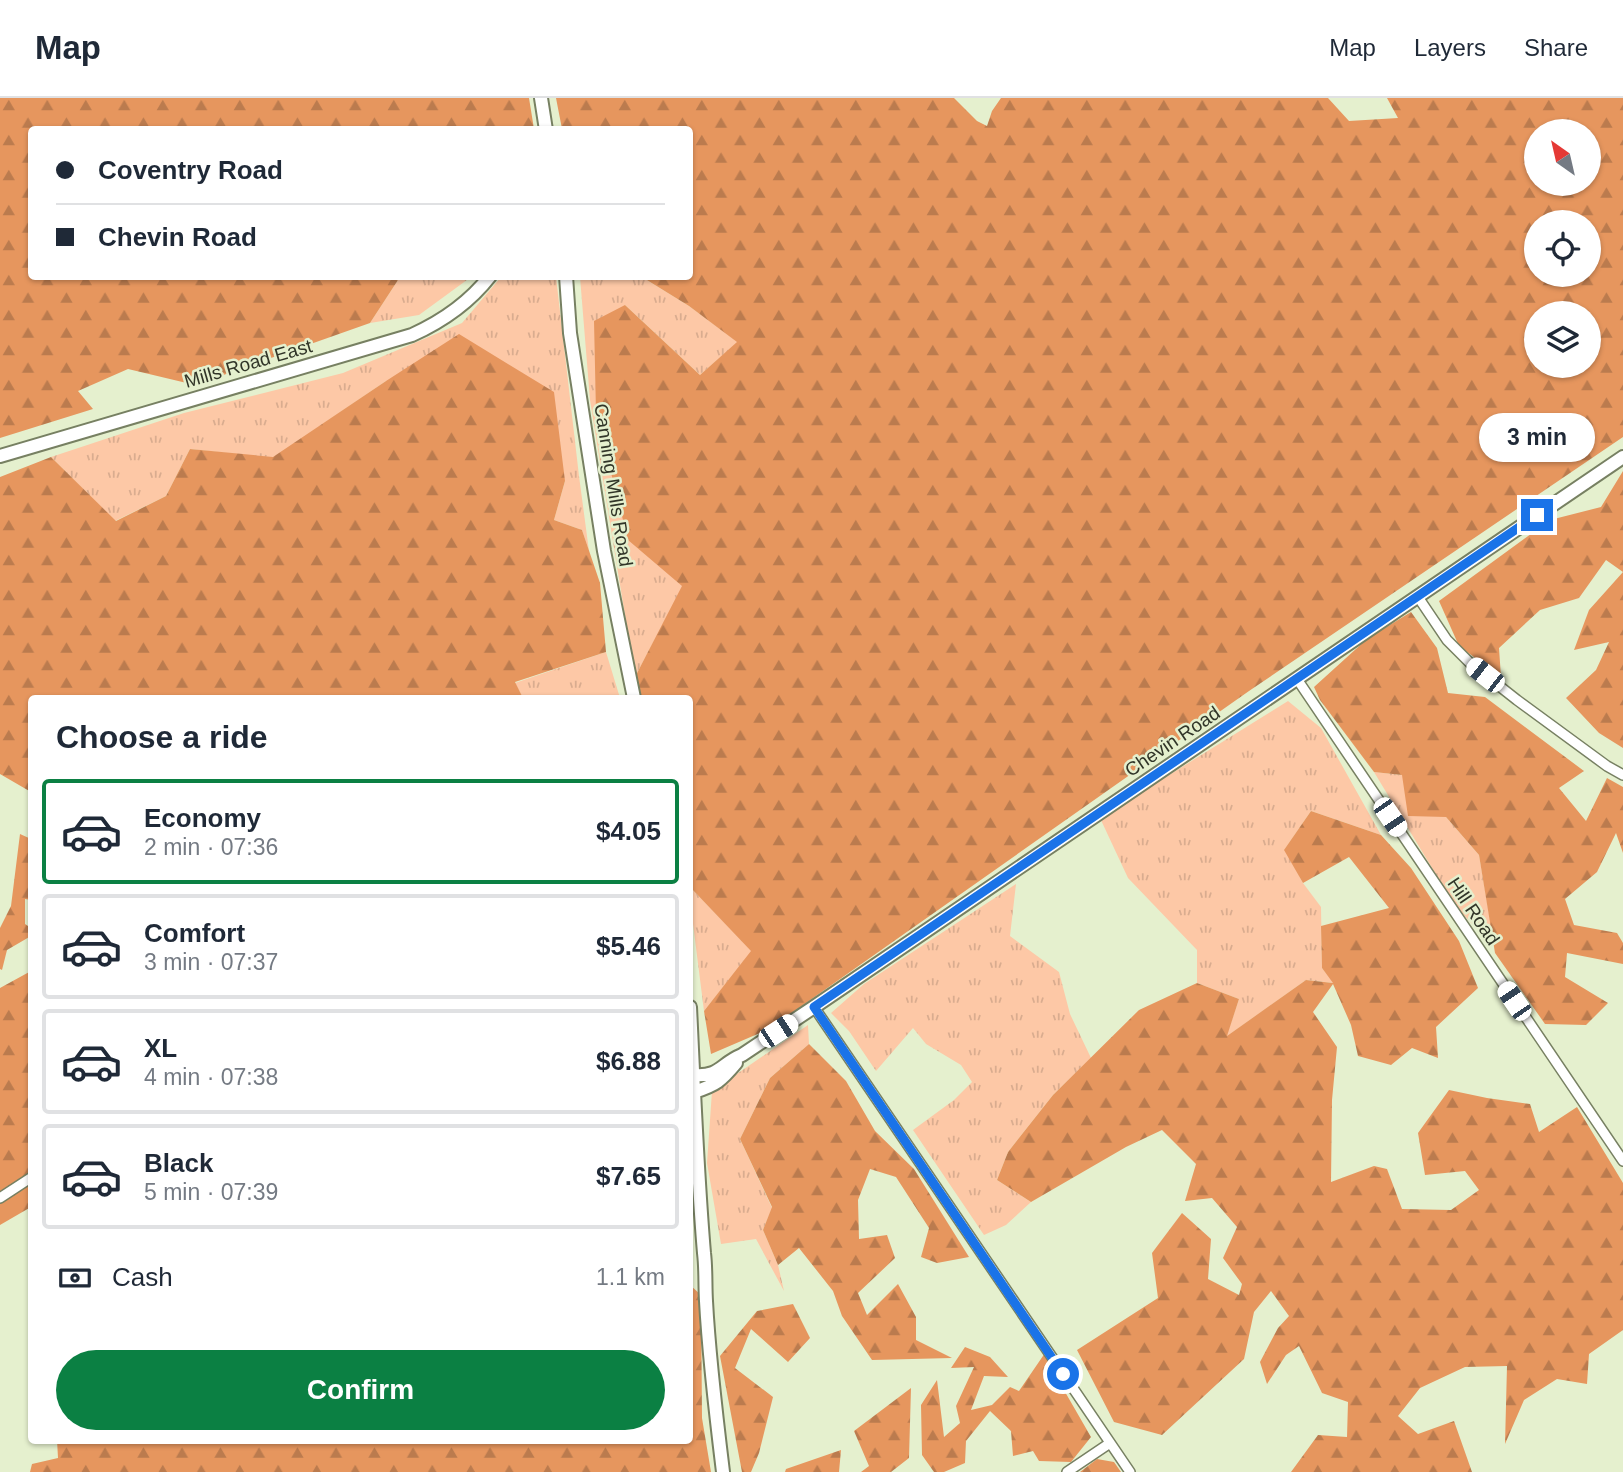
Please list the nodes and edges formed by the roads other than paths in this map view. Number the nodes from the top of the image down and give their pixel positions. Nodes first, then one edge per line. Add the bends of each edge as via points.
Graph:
1 (541, 98) edge
2 (545, 126) edge
3 (487, 280) edge
4 (566, 280) edge
5 (0, 456) edge
6 (1623, 457) edge
7 (1418, 597) junction
8 (1297, 680) junction
9 (633, 695) edge
10 (1623, 775) edge
11 (814, 1007) junction
12 (742, 1055) junction
13 (693, 1075) edge
14 (693, 1084) edge
15 (694, 1092) junction
16 (1623, 1161) edge
17 (28, 1180) edge
18 (0, 1198) edge
19 (1110, 1443) junction
20 (723, 1472) edge
21 (1067, 1472) edge
22 (1130, 1472) edge

1 - 2 main road
3 - 5 main road, Mills Road East via 459,308 412,335
4 - 9 main road, Canning Mills Road via 570,333 602,538
6 - 7 main road, Chevin Road
7 - 8 main road, Chevin Road
7 - 10 street via 1469,663
8 - 11 main road, Chevin Road
8 - 16 street, Hill Road
11 - 12 main road, Chevin Road
11 - 19 street
12 - 13 main road, Chevin Road via 714,1073
12 - 15 main road, Chevin Road via 722,1079
14 - 15 main road
15 - 20 main road via 706,1301
17 - 18 street
19 - 21 street
19 - 22 street

